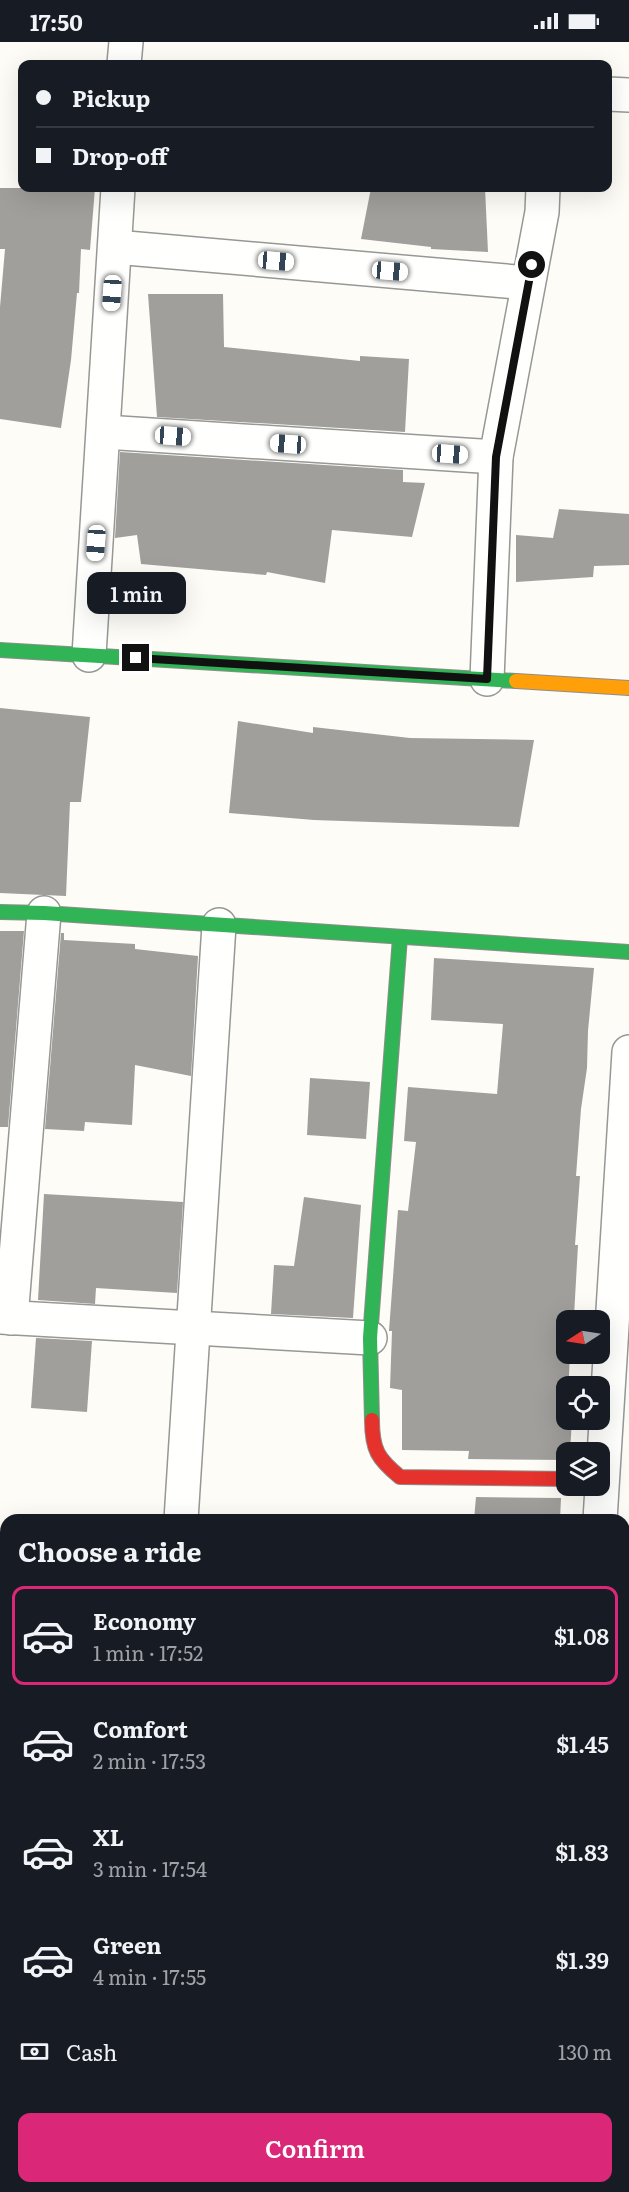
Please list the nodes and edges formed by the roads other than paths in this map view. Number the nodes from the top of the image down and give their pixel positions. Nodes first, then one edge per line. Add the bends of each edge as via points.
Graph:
1 (126, 42) edge
2 (124, 60) edge
3 (612, 94) edge
4 (629, 95) edge
5 (118, 192) edge
6 (543, 192) edge
7 (115, 247) junction
8 (528, 283) junction
9 (104, 432) junction
10 (496, 457) junction
11 (0, 650) edge
12 (89, 655) junction
13 (487, 679) junction
14 (629, 688) edge
15 (0, 912) edge
16 (44, 913) junction
17 (219, 925) junction
18 (400, 936) junction
19 (629, 952) edge
20 (629, 1052) edge
21 (5, 1318) edge
22 (194, 1328) junction
23 (370, 1338) junction
24 (619, 1356) edge
25 (606, 1442) edge
26 (556, 1479) edge
27 (601, 1496) edge
28 (181, 1514) edge
29 (600, 1514) edge

1 - 2 street
3 - 4 street
5 - 7 street
6 - 8 street
7 - 8 street
7 - 9 street
8 - 10 street
9 - 10 street
9 - 12 street
10 - 13 street
11 - 12 street
12 - 13 street
13 - 14 street
15 - 16 street
16 - 17 street
16 - 21 street
17 - 18 street
17 - 22 street
18 - 19 street
18 - 23 street
20 - 24 street
21 - 22 street
22 - 23 street
22 - 28 street
23 - 26 street via 372,1435 381,1461 400,1477
24 - 25 street
27 - 29 street

